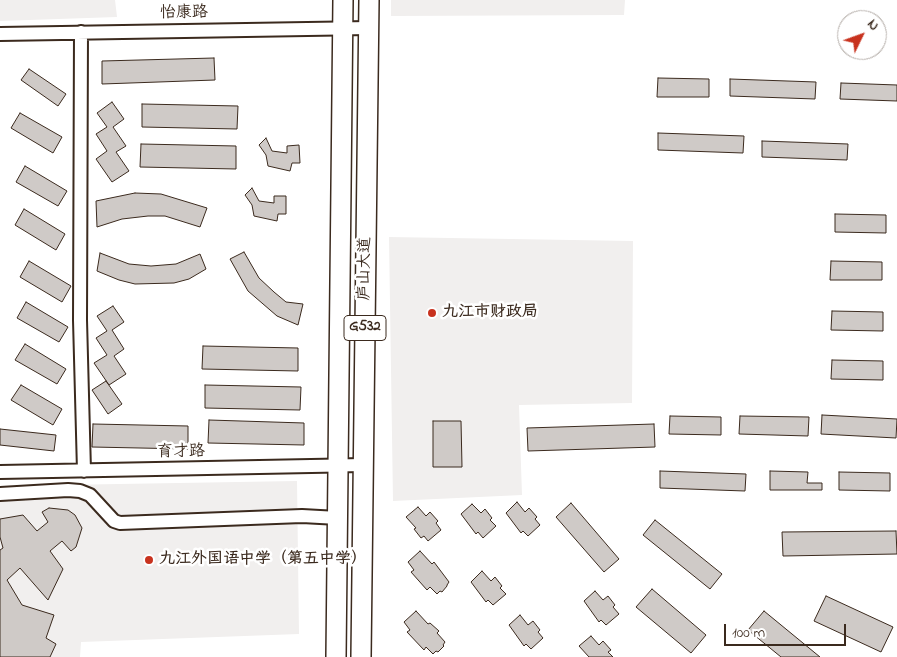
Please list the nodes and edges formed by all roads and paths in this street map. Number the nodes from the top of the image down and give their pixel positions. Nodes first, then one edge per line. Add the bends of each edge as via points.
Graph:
1 (343, 0) edge
2 (369, 0) edge
3 (342, 28) junction
4 (369, 28) junction
5 (81, 32) junction
6 (0, 34) edge
7 (363, 465) junction
8 (339, 466) junction
9 (84, 471) junction
10 (0, 472) edge
11 (0, 494) edge
12 (338, 518) junction
13 (336, 657) edge
14 (361, 657) edge

1 - 3 highway, 庐山大道 / G532
2 - 4 highway, 庐山大道 / G532
3 - 4 street, 怡康路
3 - 5 street, 怡康路
3 - 8 highway, 庐山大道 / G532
4 - 7 highway, 庐山大道 / G532
5 - 6 street, 怡康路
5 - 9 street via 80,320
7 - 8 street, 育才路
7 - 14 highway, 庐山大道 / G532
8 - 9 street, 育才路
8 - 12 highway, 庐山大道 / G532
9 - 10 street, 育才路
11 - 12 street via 80,491 90,495 114,521 120,523 302,516
12 - 13 highway, 庐山大道 / G532

